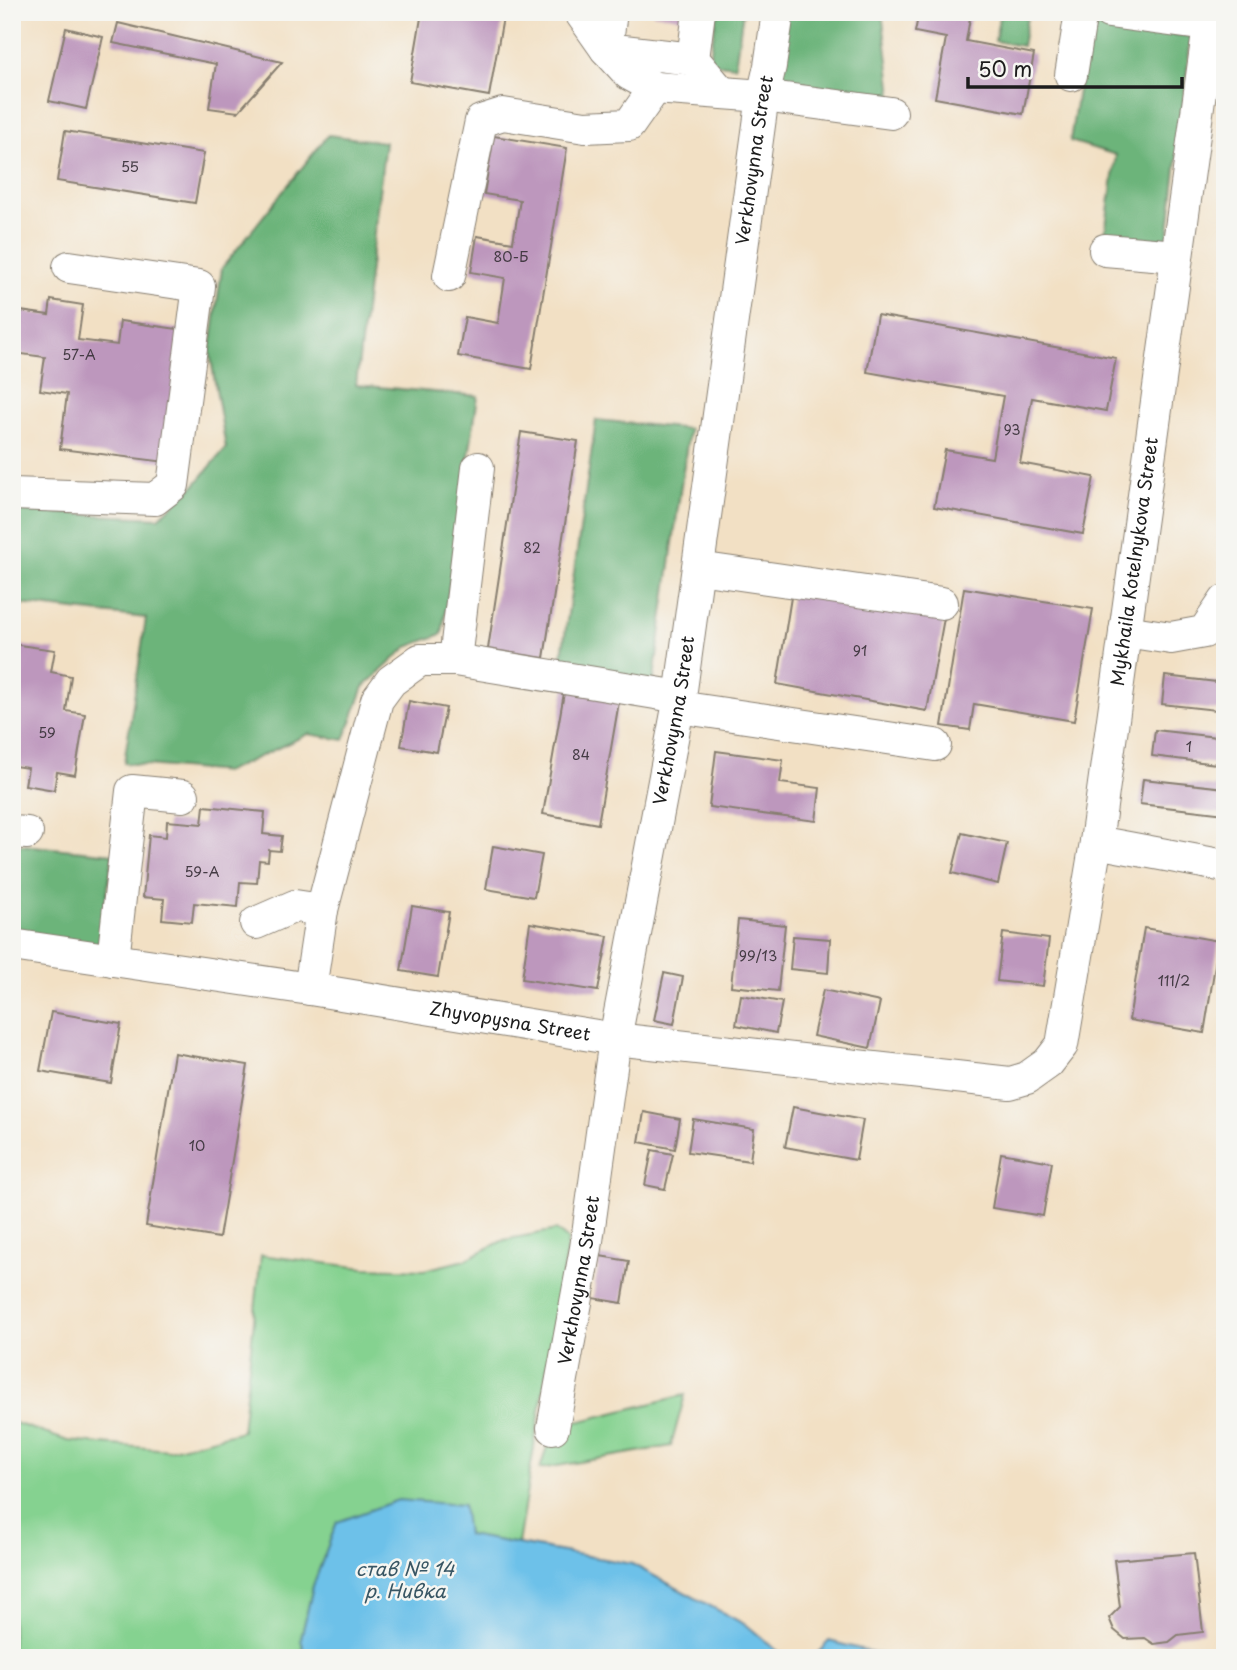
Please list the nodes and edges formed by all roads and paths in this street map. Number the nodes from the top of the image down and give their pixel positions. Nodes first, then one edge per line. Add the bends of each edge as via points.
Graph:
1 (580, 12) edge
2 (611, 12) edge
3 (699, 12) edge
4 (778, 12) edge
5 (1081, 12) edge
6 (1109, 12) edge
7 (1211, 18) edge
8 (606, 49) junction
9 (693, 59) junction
10 (1071, 75) dead end
11 (656, 88) junction
12 (721, 92) junction
13 (763, 96) junction
14 (891, 113) dead end
15 (1105, 250) dead end
16 (1177, 256) junction
17 (69, 267) dead end
18 (449, 276) dead end
19 (478, 468) dead end
20 (12, 494) edge
21 (698, 568) junction
22 (1225, 601) edge
23 (942, 603) dead end
24 (1125, 631) junction
25 (1214, 633) edge
26 (455, 660) junction
27 (679, 702) junction
28 (936, 745) dead end
29 (183, 796) dead end
30 (1096, 842) junction
31 (1225, 866) edge
32 (322, 910) junction
33 (256, 923) dead end
34 (12, 944) edge
35 (113, 960) junction
36 (310, 989) junction
37 (615, 1039) junction
38 (1010, 1083) joint
39 (553, 1428) dead end

1 - 8 street
2 - 8 street
3 - 9 street
4 - 13 street, Verkhovynna Street
5 - 10 street
6 - 7 street via 1200,24
7 - 16 street, Mykhaila Kotelnykova Street
8 - 9 street
8 - 11 street via 629,74
9 - 12 street
11 - 12 street
11 - 18 street via 629,125 585,127 503,114 481,121
12 - 13 street
13 - 14 street
13 - 21 street, Verkhovynna Street
15 - 16 street
16 - 24 street, Mykhaila Kotelnykova Street
17 - 20 street via 199,286 173,485 155,499
19 - 26 street
21 - 23 street
21 - 27 street, Verkhovynna Street
22 - 25 street
24 - 25 street via 1171,638
24 - 30 street, Mykhaila Kotelnykova Street
26 - 27 street
26 - 32 street via 420,660 391,681 377,701
27 - 28 street
27 - 37 street, Verkhovynna Street
29 - 35 street via 132,791
30 - 31 street
30 - 38 street, Mykhaila Kotelnykova Street via 1062,1045 1048,1063
32 - 33 street via 295,906
32 - 36 street
34 - 35 street, Zhyvopysna Street
35 - 36 street, Zhyvopysna Street
36 - 37 street, Zhyvopysna Street
37 - 38 street, Zhyvopysna Street
37 - 39 street, Verkhovynna Street via 586,1248

